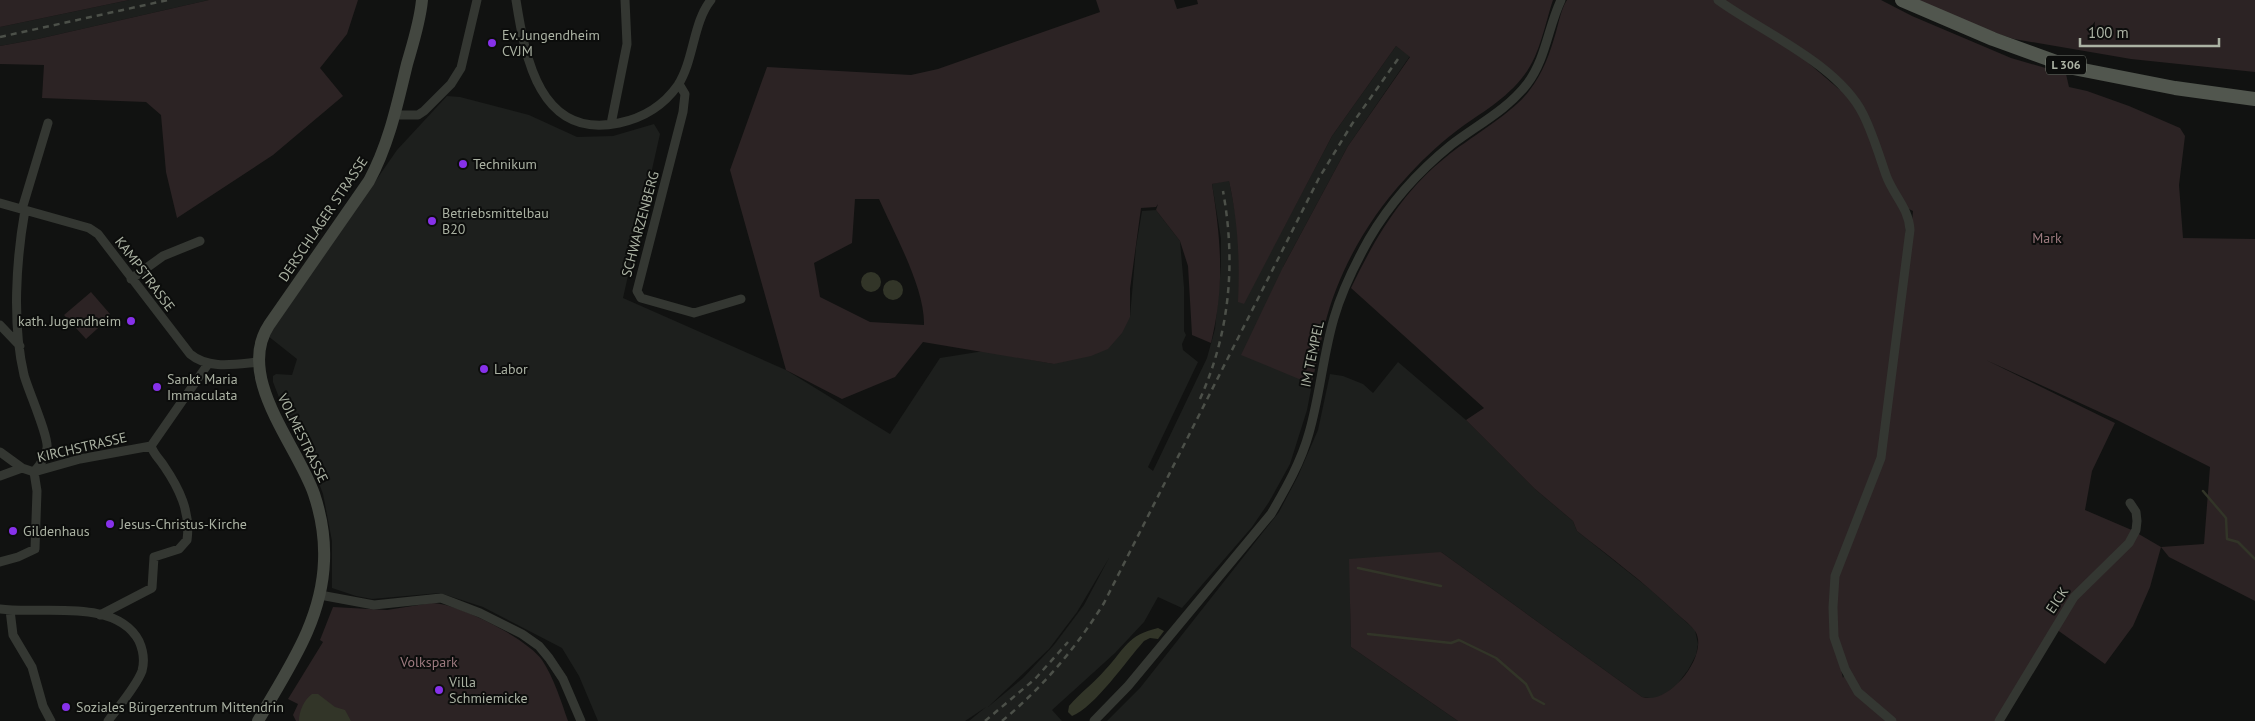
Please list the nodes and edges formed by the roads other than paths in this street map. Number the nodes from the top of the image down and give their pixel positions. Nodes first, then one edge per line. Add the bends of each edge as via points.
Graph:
1 (422, 0) edge
2 (477, 0) edge
3 (516, 0) edge
4 (625, 0) edge
5 (711, 0) edge
6 (1561, 0) edge
7 (1718, 0) edge
8 (1902, 0) edge
9 (679, 84) junction
10 (2255, 99) edge
11 (395, 115) junction
12 (48, 123) dead end
13 (611, 124) junction
14 (0, 203) edge
15 (23, 210) junction
16 (200, 241) dead end
17 (131, 279) junction
18 (741, 299) dead end
19 (0, 325) edge
20 (20, 346) junction
21 (260, 362) junction
22 (208, 364) junction
23 (151, 446) junction
24 (0, 452) edge
25 (22, 468) junction
26 (34, 472) junction
27 (0, 476) edge
28 (2130, 503) dead end
29 (0, 562) edge
30 (320, 595) junction
31 (0, 609) edge
32 (10, 610) junction
33 (100, 615) junction
34 (51, 721) edge
35 (108, 721) edge
36 (258, 721) edge
37 (580, 721) edge
38 (1094, 721) edge
39 (1892, 721) edge
40 (2000, 721) edge

1 - 11 main road, DERSCHLAGER STRASSE via 419,24
2 - 11 street via 457,76 424,112
3 - 13 street via 524,46 543,96 559,112 572,119 585,124
4 - 13 street via 627,44
5 - 9 street
6 - 38 street, IM TEMPEL via 1542,56 1528,83 1512,101 1433,161 1401,194 1370,237 1341,297 1315,410 1297,465 1271,514 1128,686
7 - 39 street via 1801,52 1853,99 1863,114 1895,194 1910,218 1881,458 1835,576 1833,607 1834,637 1845,669 1858,692
8 - 10 main road, L 306 via 1993,39 2073,68 2175,88
9 - 13 street via 649,112
9 - 18 street, SCHWARZENBERG via 685,94 684,112 636,291 641,298 689,313
11 - 21 main road, DERSCHLAGER STRASSE via 384,152 369,181 266,329 261,342
12 - 15 street
14 - 15 street, KAMPSTRASSE
15 - 17 street, KAMPSTRASSE via 89,228 98,234
15 - 20 street via 18,266
16 - 17 street via 163,256
17 - 22 street, KAMPSTRASSE via 190,354
19 - 20 street
20 - 26 street via 24,375 48,447
21 - 22 street
21 - 30 main road, VOLMESTRASSE via 266,396 308,479 319,513 324,561
22 - 23 street
23 - 26 street, KIRCHSTRASSE via 80,459
23 - 33 street via 177,486 187,513 185,544 154,557 152,588
24 - 25 street
25 - 26 street
25 - 27 street
26 - 29 street, KIRCHSTRASSE via 37,491 35,549
28 - 40 street, EICK via 2137,521 2129,543 2074,596
30 - 36 main road, VOLMESTRASSE via 303,643
30 - 37 street via 374,606 441,598 480,613 522,634 544,652 563,679
31 - 32 street
32 - 33 street via 71,610
32 - 34 street via 13,635 32,667 43,706
33 - 35 street via 131,631 144,654 142,672

